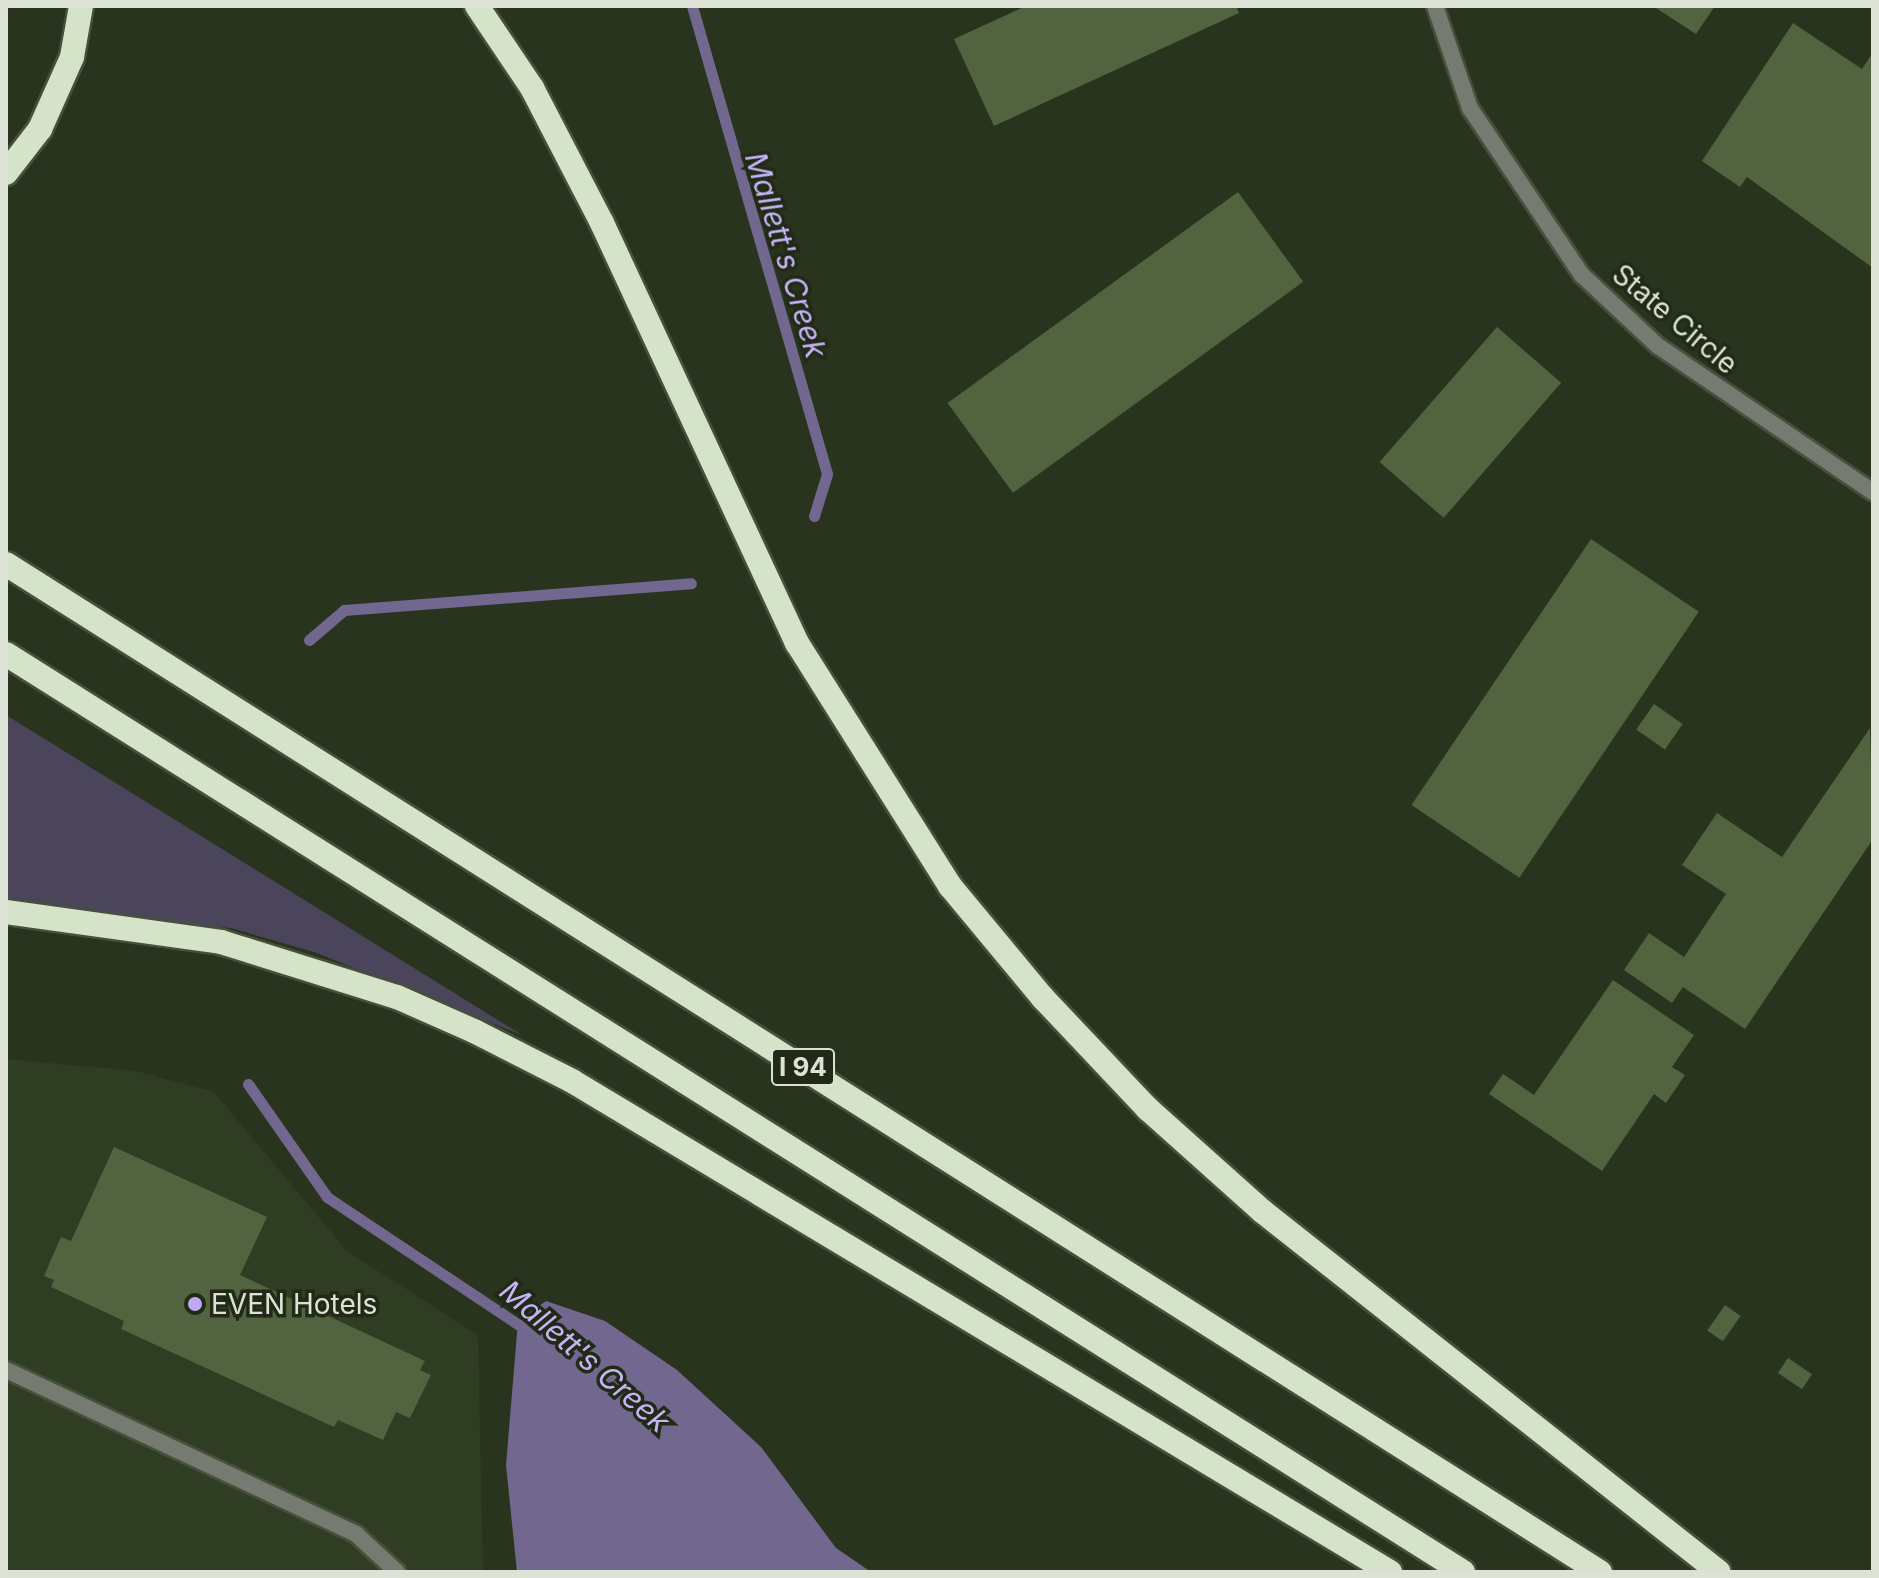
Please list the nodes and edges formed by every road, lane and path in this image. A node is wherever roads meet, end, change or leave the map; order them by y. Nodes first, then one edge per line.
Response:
1 (81, 6) edge
2 (477, 6) edge
3 (1435, 6) edge
4 (6, 173) edge
5 (1873, 492) edge
6 (6, 564) edge
7 (6, 654) edge
8 (6, 912) edge
9 (6, 1370) edge
10 (397, 1572) edge
11 (1390, 1572) edge
12 (1463, 1572) edge
13 (1600, 1572) edge
14 (1719, 1572) edge

1 - 4 highway
2 - 14 highway
3 - 5 street, State Circle
6 - 13 highway, I 94
7 - 12 highway, I 94
8 - 11 highway
9 - 10 street

